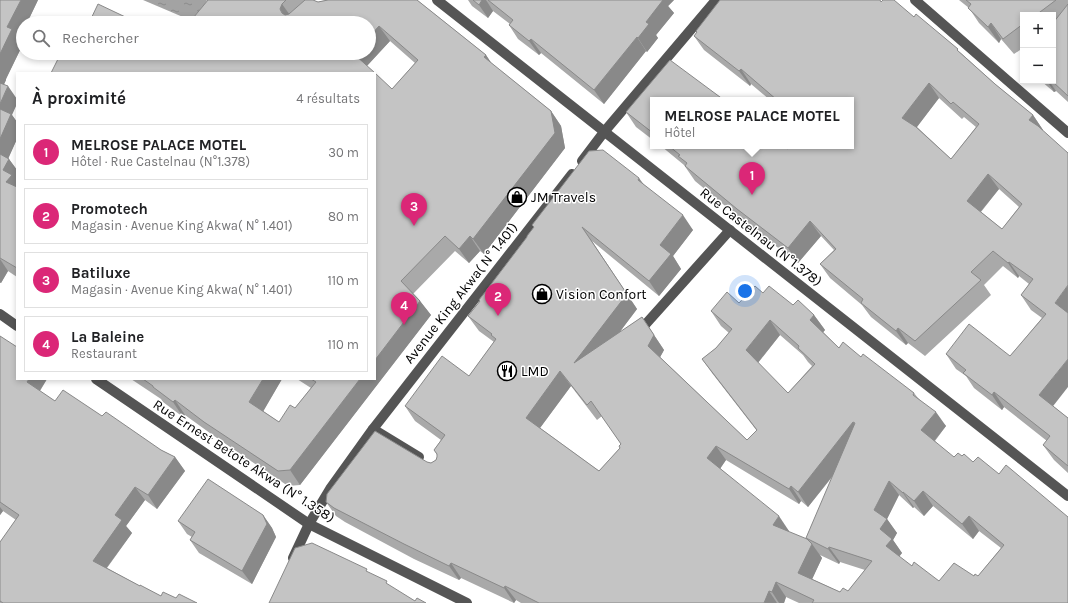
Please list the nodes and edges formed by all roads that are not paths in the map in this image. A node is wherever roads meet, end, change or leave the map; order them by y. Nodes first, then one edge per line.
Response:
1 (437, 0) edge
2 (716, 0) edge
3 (915, 0) edge
4 (604, 132) junction
5 (1068, 133) edge
6 (730, 230) junction
7 (0, 314) edge
8 (16, 325) edge
9 (644, 326) edge
10 (97, 380) edge
11 (373, 429) junction
12 (429, 464) edge
13 (1068, 496) edge
14 (309, 524) junction
15 (288, 567) edge
16 (467, 603) edge

1 - 4 street, Rue Castelnau (N°1.378)
2 - 4 street, Avenue King Akwa( N° 1.401)
3 - 5 street
4 - 6 street, Rue Castelnau (N°1.378)
4 - 11 street, Avenue King Akwa( N° 1.401)
6 - 9 street
6 - 13 street, Rue Castelnau (N°1.378)
7 - 8 street
10 - 14 street, Rue Ernest Betote Akwa (N° 1.358)
11 - 12 street
11 - 14 street, Avenue King Akwa( N° 1.401)
14 - 15 street, Avenue King Akwa( N° 1.401)
14 - 16 street, Rue Ernest Betote Akwa (N° 1.358)

